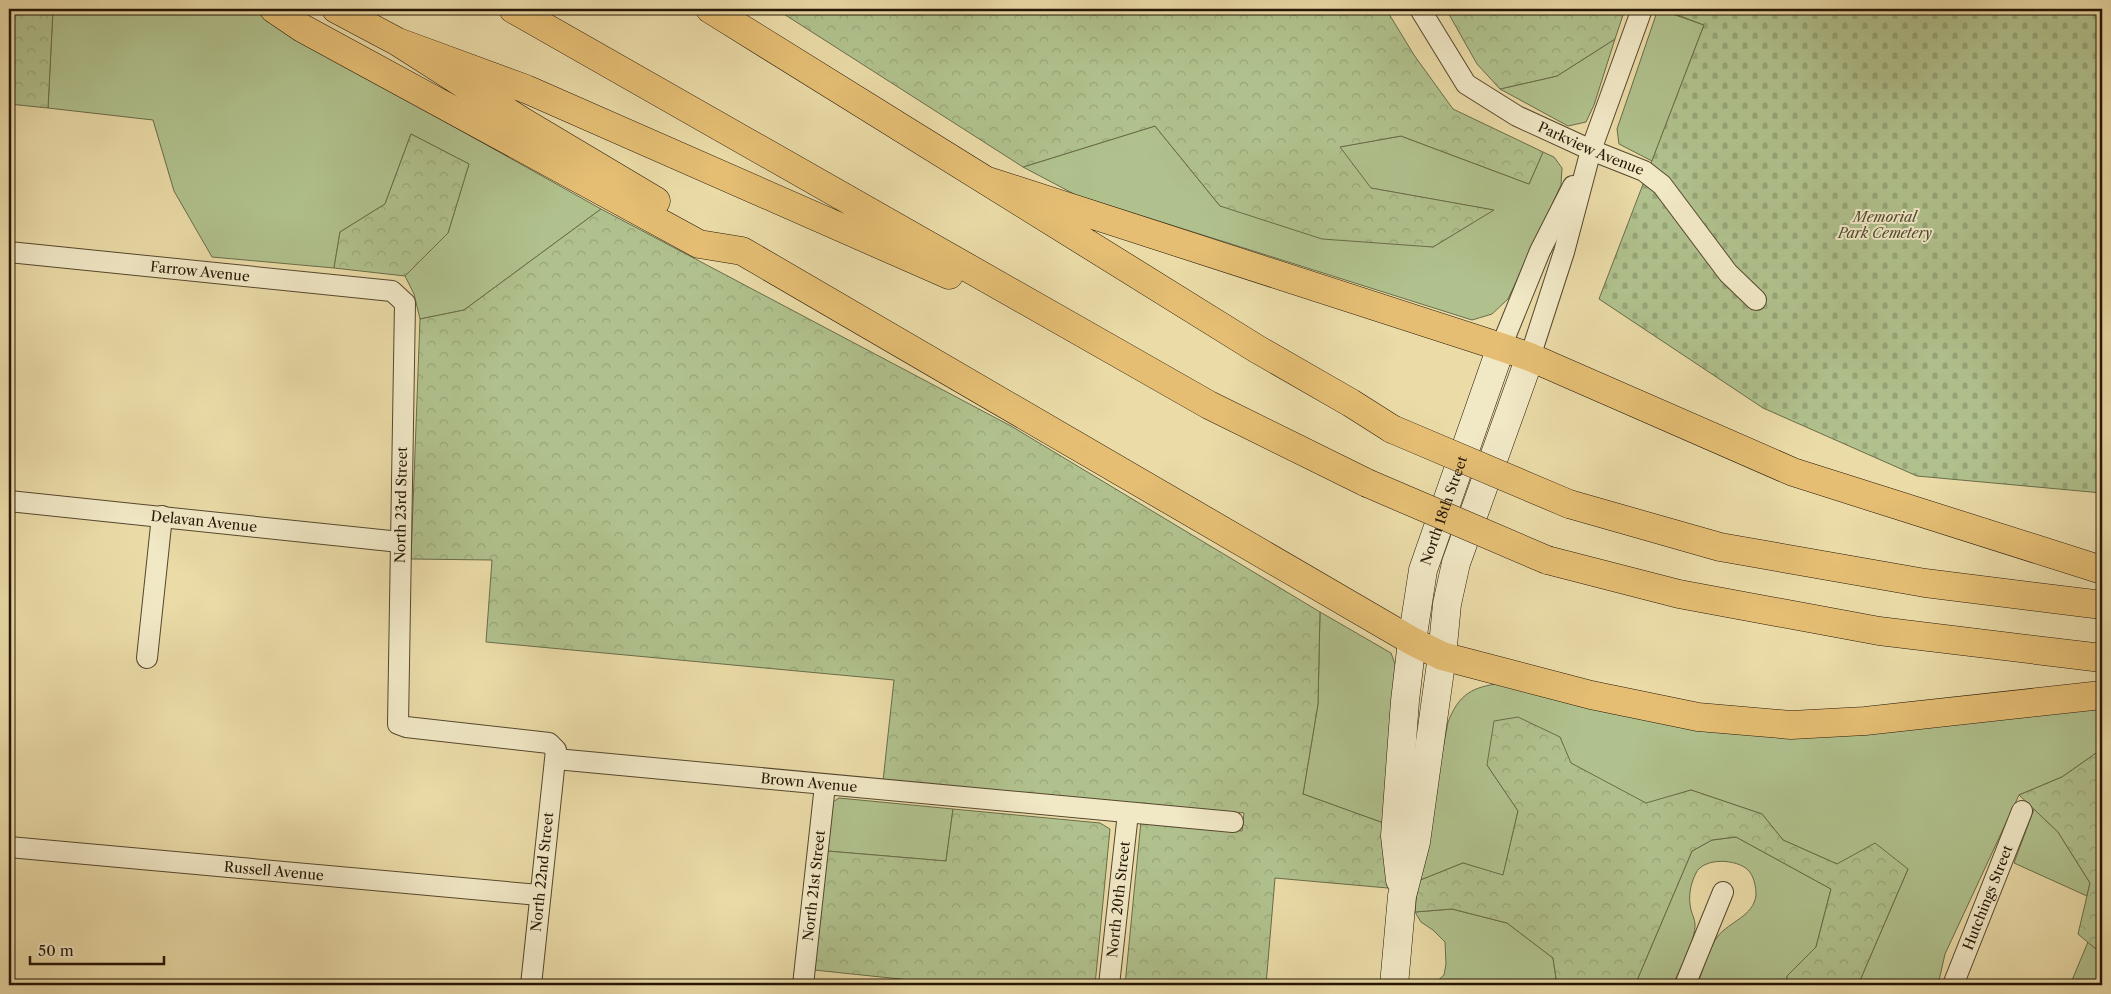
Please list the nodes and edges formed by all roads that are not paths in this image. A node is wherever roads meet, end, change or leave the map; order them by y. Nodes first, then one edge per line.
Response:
1 (274, 9) edge
2 (336, 9) edge
3 (513, 9) edge
4 (710, 9) edge
5 (1420, 9) edge
6 (1642, 9) edge
7 (398, 42) junction
8 (1591, 150) junction
9 (986, 180) junction
10 (742, 251) junction
11 (9, 252) edge
12 (392, 291) joint
13 (1756, 300) dead end
14 (1085, 335) junction
15 (1501, 347) junction
16 (1530, 357) junction
17 (9, 501) edge
18 (162, 516) junction
19 (400, 542) junction
20 (2102, 570) edge
21 (2102, 605) edge
22 (1412, 641) junction
23 (1442, 656) junction
24 (147, 658) dead end
25 (2102, 658) edge
26 (2102, 695) edge
27 (556, 760) junction
28 (824, 785) junction
29 (2022, 811) dead end
30 (1128, 813) junction
31 (1233, 822) dead end
32 (9, 847) edge
33 (1723, 892) dead end
34 (539, 895) junction
35 (1402, 896) junction
36 (1958, 984) edge
37 (531, 985) edge
38 (803, 985) edge
39 (1109, 985) edge
40 (1394, 985) edge
41 (1685, 985) edge

1 - 10 highway
2 - 7 highway
3 - 14 highway
4 - 9 highway
5 - 8 street, Parkview Avenue
6 - 8 street, North 18th Street
7 - 10 highway
7 - 14 highway
8 - 13 street, Parkview Avenue
8 - 15 street, North 18th Street
8 - 16 street, North 18th Street
9 - 15 highway
9 - 21 highway, bridge
10 - 22 highway
11 - 12 street, Farrow Avenue
12 - 19 street, North 23rd Street
14 - 25 highway, bridge
15 - 16 highway
15 - 22 main road, North 18th Street
16 - 20 highway
16 - 23 main road, North 18th Street
17 - 18 street, Delavan Avenue
18 - 19 street, Delavan Avenue
18 - 24 street
19 - 27 street, North 23rd Street
22 - 23 highway
22 - 35 main road, North 18th Street
23 - 26 highway
23 - 35 main road, North 18th Street
27 - 28 street, Brown Avenue
27 - 34 street, North 22nd Street
28 - 30 street, Brown Avenue
28 - 38 street, North 21st Street
29 - 36 street, Hutchings Street
30 - 31 street, Brown Avenue
30 - 39 street, North 20th Street
32 - 34 street, Russell Avenue
33 - 41 street
34 - 37 street, North 22nd Street
35 - 40 main road, North 18th Street

